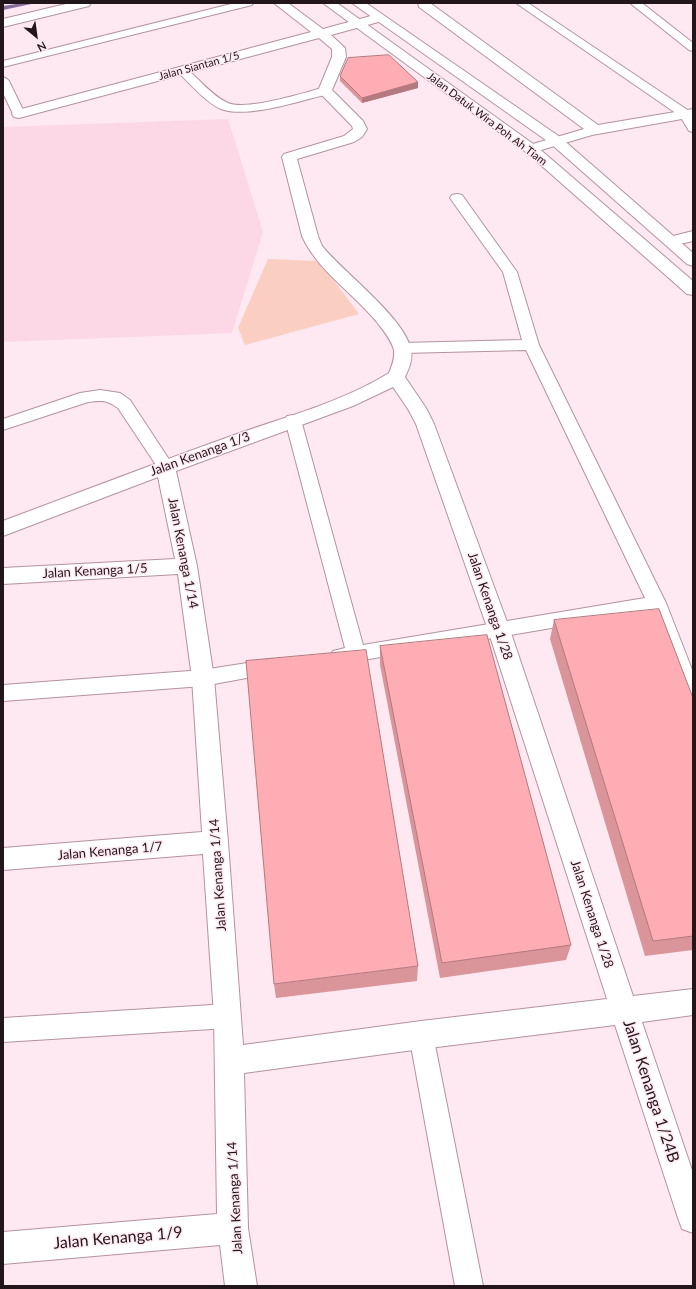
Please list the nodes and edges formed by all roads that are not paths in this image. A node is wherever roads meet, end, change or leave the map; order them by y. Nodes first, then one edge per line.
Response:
1 (85, 3) edge
2 (248, 3) edge
3 (280, 3) edge
4 (329, 3) edge
5 (358, 3) edge
6 (521, 3) edge
7 (635, 3) edge
8 (428, 4) edge
9 (378, 18) junction
10 (3, 22) edge
11 (357, 24) junction
12 (321, 34) junction
13 (693, 48) edge
14 (3, 64) edge
15 (183, 71) junction
16 (3, 81) edge
17 (325, 91) junction
18 (19, 114) joint
19 (689, 114) edge
20 (693, 128) edge
21 (594, 129) junction
22 (555, 140) junction
23 (531, 149) junction
24 (457, 198) dead end
25 (693, 236) edge
26 (671, 241) junction
27 (693, 261) edge
28 (693, 290) edge
29 (531, 345) junction
30 (402, 348) junction
31 (396, 377) junction
32 (293, 420) junction
33 (3, 426) edge
34 (166, 466) junction
35 (3, 529) edge
36 (187, 566) junction
37 (3, 576) edge
38 (657, 603) junction
39 (499, 630) junction
40 (356, 653) junction
41 (325, 658) edge
42 (287, 665) edge
43 (203, 678) junction
44 (3, 693) edge
45 (693, 697) edge
46 (216, 842) junction
47 (3, 859) edge
48 (693, 1002) edge
49 (624, 1010) junction
50 (228, 1016) junction
51 (3, 1030) edge
52 (421, 1035) junction
53 (230, 1061) junction
54 (693, 1218) edge
55 (234, 1228) junction
56 (3, 1248) edge
57 (241, 1286) edge
58 (469, 1286) edge

1 - 10 street
2 - 14 lane
3 - 12 street
4 - 11 street, Jalan Datuk Wira Poh Ah Tiam
5 - 9 street, Jalan Datuk Wira Poh Ah Tiam
6 - 19 lane
7 - 13 lane
8 - 21 street
9 - 11 street, Jalan Siantan 1/5
9 - 22 street, Jalan Datuk Wira Poh Ah Tiam
11 - 12 street, Jalan Siantan 1/5
11 - 23 street, Jalan Datuk Wira Poh Ah Tiam
12 - 15 street, Jalan Siantan 1/5
12 - 17 street
15 - 17 lane
15 - 18 street, Jalan Siantan 1/5
16 - 18 lane
17 - 30 street
19 - 20 lane
19 - 21 street
21 - 22 street
22 - 23 street
22 - 26 street, Jalan Datuk Wira Poh Ah Tiam
23 - 28 street, Jalan Datuk Wira Poh Ah Tiam
24 - 29 lane
25 - 26 street
26 - 27 street, Jalan Datuk Wira Poh Ah Tiam
29 - 30 lane
29 - 38 lane
30 - 31 street
31 - 32 street, Jalan Kenanga 1/3
31 - 39 street, Jalan Kenanga 1/28
32 - 34 street, Jalan Kenanga 1/3
32 - 40 lane
33 - 34 lane
34 - 35 street, Jalan Kenanga 1/3
34 - 36 street, Jalan Kenanga 1/14
36 - 37 street, Jalan Kenanga 1/5
36 - 43 street, Jalan Kenanga 1/14
38 - 39 lane
38 - 45 lane
39 - 40 lane
39 - 49 street, Jalan Kenanga 1/28
40 - 41 lane
42 - 43 lane
43 - 44 lane
43 - 46 street, Jalan Kenanga 1/14
46 - 47 street, Jalan Kenanga 1/7
46 - 50 street, Jalan Kenanga 1/14
48 - 49 street
49 - 52 street
49 - 54 street, Jalan Kenanga 1/24B
50 - 51 lane
50 - 53 street, Jalan Kenanga 1/14
52 - 53 street
52 - 58 lane
53 - 55 street, Jalan Kenanga 1/14
55 - 56 street, Jalan Kenanga 1/9
55 - 57 street, Jalan Kenanga 1/14

